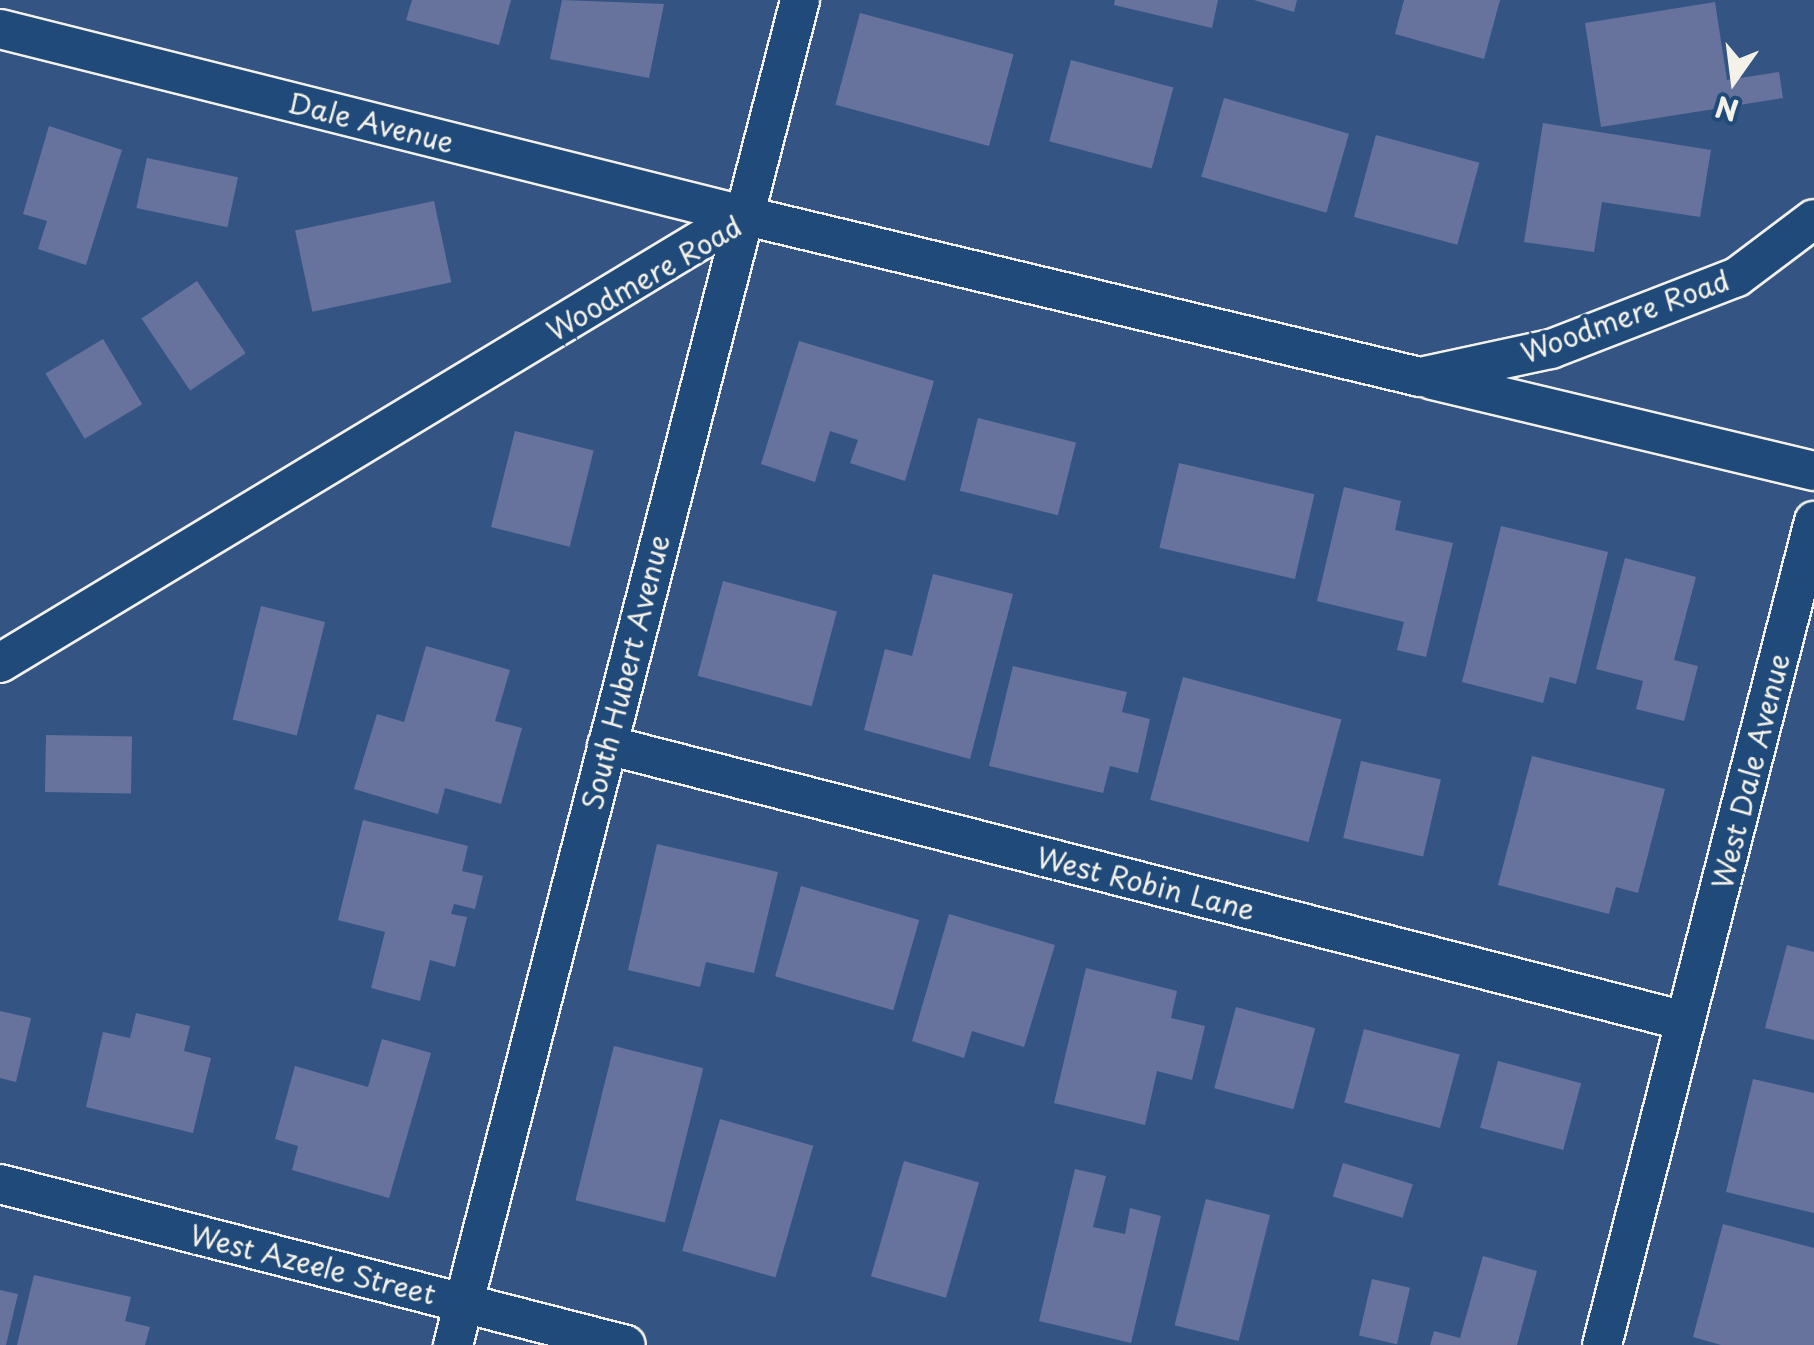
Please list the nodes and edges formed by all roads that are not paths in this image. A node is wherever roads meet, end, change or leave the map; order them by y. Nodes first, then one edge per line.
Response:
1 (800, 0) edge
2 (0, 29) edge
3 (742, 215) junction
4 (1814, 219) edge
5 (1420, 377) junction
6 (1814, 471) edge
7 (1814, 521) edge
8 (0, 663) edge
9 (607, 745) junction
10 (1685, 1021) junction
11 (0, 1184) edge
12 (465, 1304) junction
13 (454, 1345) edge
14 (626, 1345) edge
15 (1602, 1345) edge

1 - 3 street, South Hubert Avenue
2 - 3 street, Dale Avenue
3 - 5 street, Woodmere Road
3 - 8 street, Woodmere Road
3 - 9 street, South Hubert Avenue
4 - 5 street, Woodmere Road
5 - 6 street, Woodmere Road
7 - 10 street, West Dale Avenue
9 - 10 street, West Robin Lane
9 - 12 street, South Hubert Avenue
10 - 15 street, West Dale Avenue
11 - 12 street, West Azeele Street
12 - 13 street, South Hubert Avenue
12 - 14 street, West Azeele Street

